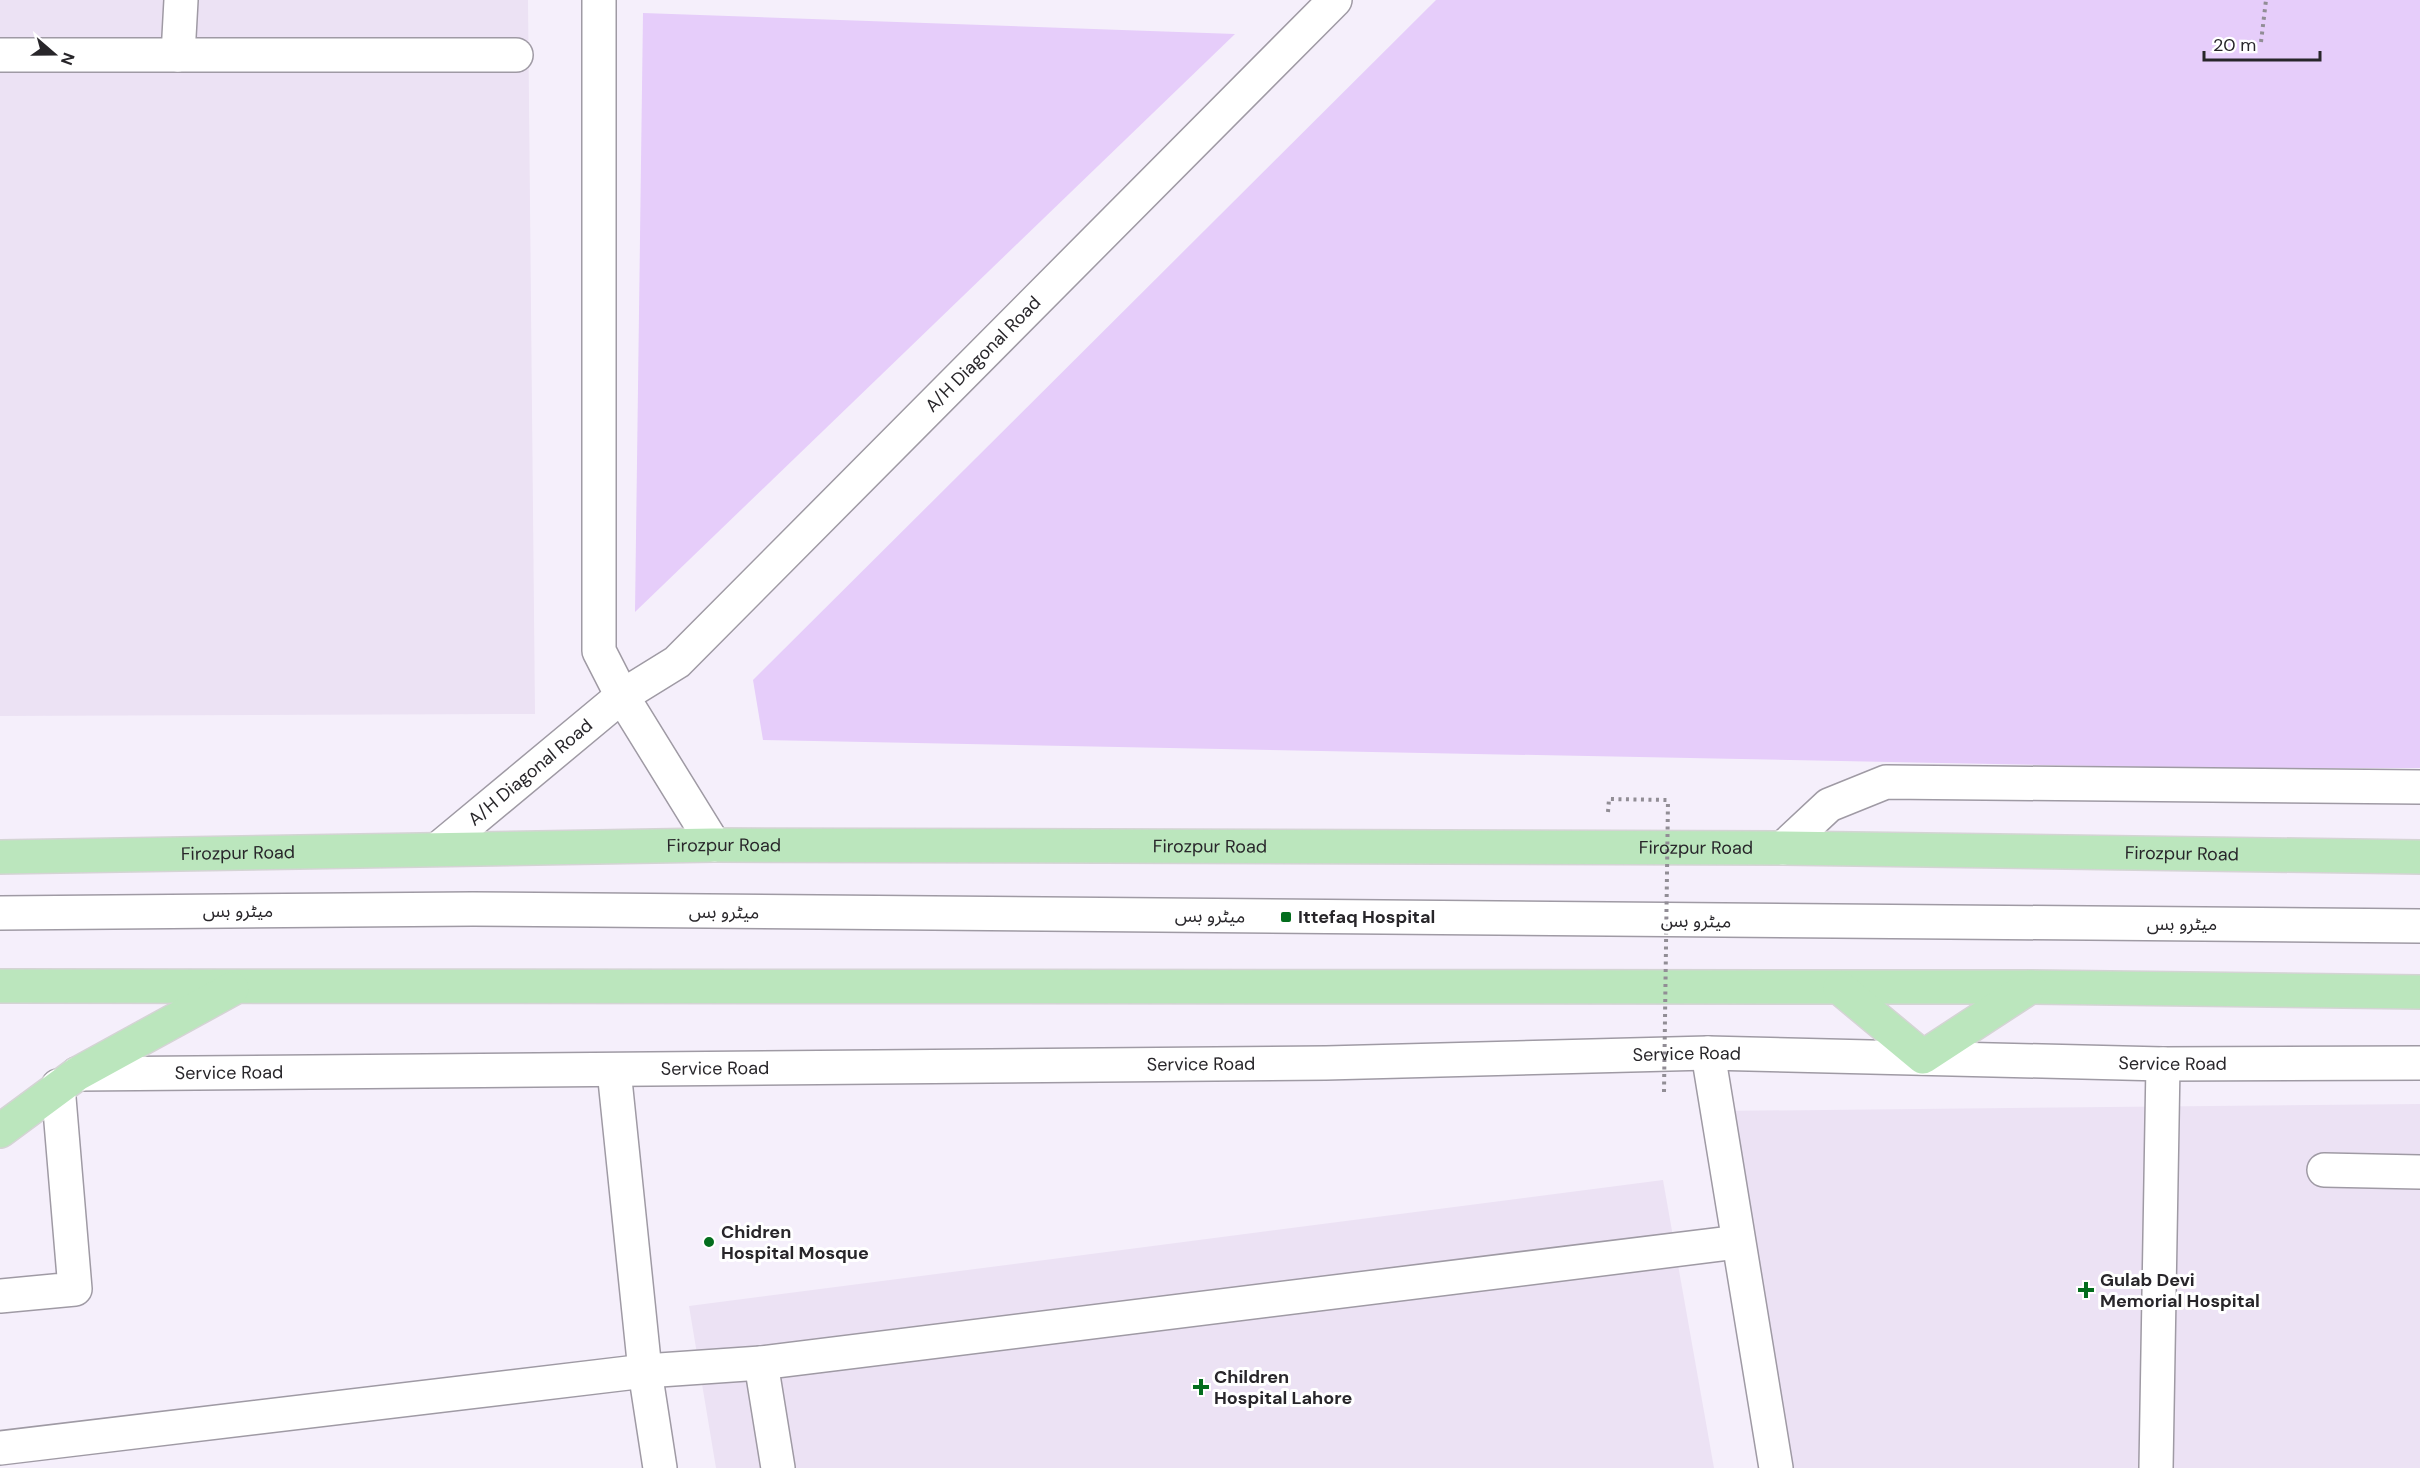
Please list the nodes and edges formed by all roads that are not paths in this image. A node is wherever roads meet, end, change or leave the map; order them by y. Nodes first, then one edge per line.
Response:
1 (181, 0) edge
2 (599, 0) edge
3 (1335, 0) edge
4 (178, 55) junction
5 (516, 55) dead end
6 (0, 56) edge
7 (622, 696) junction
8 (2420, 787) edge
9 (714, 845) junction
10 (1783, 848) junction
11 (438, 849) junction
12 (0, 857) edge
13 (2420, 857) edge
14 (0, 913) edge
15 (2420, 926) edge
16 (0, 986) edge
17 (236, 987) junction
18 (2030, 987) junction
19 (1840, 988) junction
20 (2420, 992) edge
21 (1708, 1053) junction
22 (1923, 1057) junction
23 (2420, 1063) edge
24 (2163, 1064) junction
25 (614, 1070) junction
26 (67, 1080) junction
27 (0, 1131) edge
28 (2324, 1170) dead end
29 (2420, 1172) edge
30 (1738, 1242) junction
31 (0, 1296) edge
32 (761, 1363) junction
33 (645, 1371) junction
34 (0, 1448) edge
35 (660, 1468) edge
36 (778, 1468) edge
37 (1776, 1468) edge
38 (2156, 1468) edge

1 - 4 street
2 - 7 street
3 - 7 street, A/H Diagonal Road
4 - 5 street
4 - 6 street
7 - 9 street
7 - 11 street, A/H Diagonal Road
8 - 10 street
9 - 10 main road, Firozpur Road
9 - 11 main road, Firozpur Road
10 - 13 main road, Firozpur Road
11 - 12 main road, Firozpur Road
14 - 15 street, میٹرو بس
16 - 17 main road
17 - 19 main road
17 - 26 main road
18 - 19 main road
18 - 20 main road
18 - 22 main road
19 - 22 main road
21 - 22 street, Service Road
21 - 25 street, Service Road
21 - 30 street
22 - 24 street, Service Road
23 - 24 street, Service Road
24 - 38 street
25 - 26 street, Service Road
25 - 33 street
26 - 27 main road
26 - 31 street
28 - 29 street
30 - 32 street
30 - 37 street
32 - 33 street
32 - 36 street
33 - 34 street
33 - 35 street

